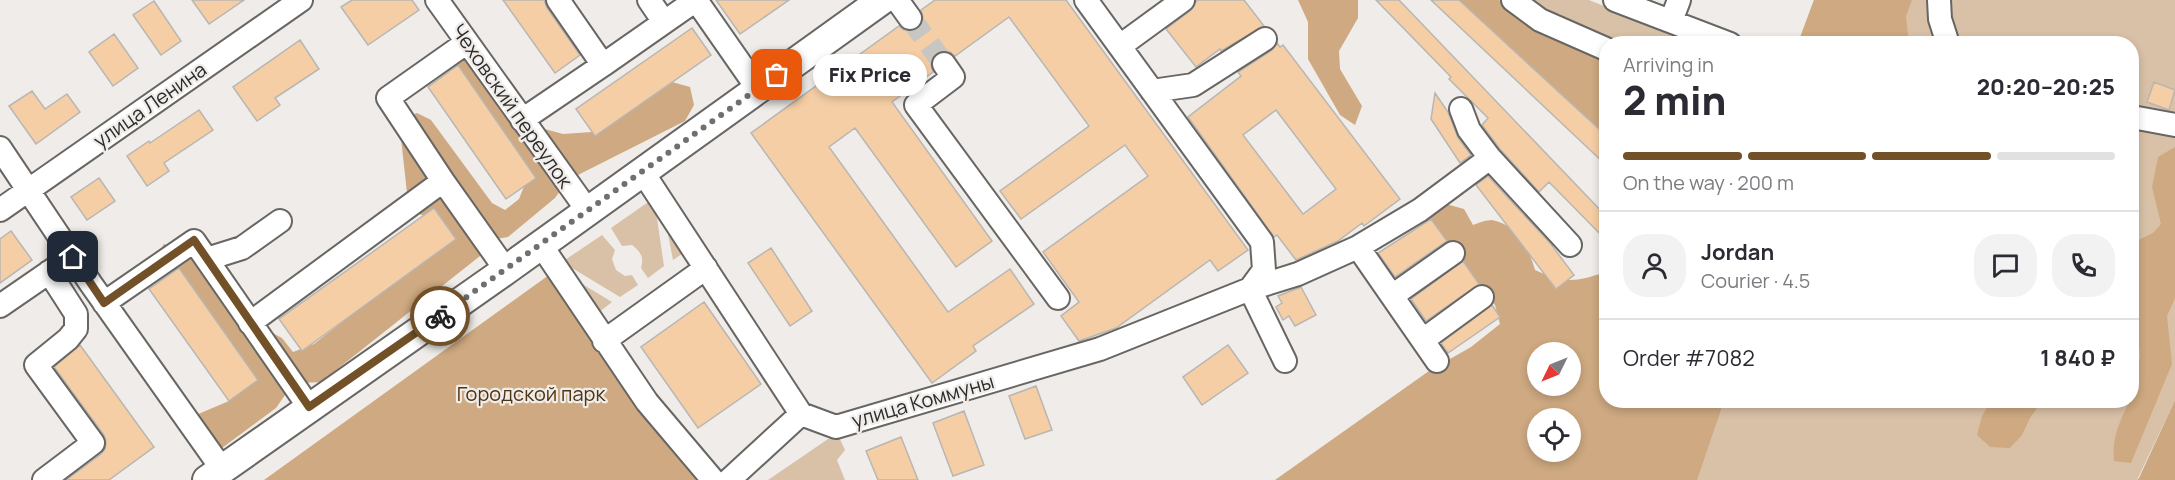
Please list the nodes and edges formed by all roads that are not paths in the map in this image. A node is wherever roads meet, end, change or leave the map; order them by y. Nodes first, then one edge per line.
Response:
1 (300, 0) edge
2 (437, 0) edge
3 (558, 0) edge
4 (649, 0) edge
5 (696, 0) edge
6 (1086, 0) edge
7 (1183, 0) edge
8 (1513, 0) edge
9 (1616, 0) edge
10 (1679, 0) edge
11 (1939, 0) edge
12 (886, 5) edge
13 (1671, 21) junction
14 (664, 22) junction
15 (1709, 36) edge
16 (1945, 36) edge
17 (1265, 39) dead end
18 (466, 43) junction
19 (1120, 46) junction
20 (1599, 46) edge
21 (944, 64) tunnel mouth
22 (603, 65) junction
23 (758, 89) junction
24 (1152, 90) junction
25 (1461, 109) dead end
26 (2139, 118) edge
27 (522, 120) junction
28 (2175, 125) edge
29 (0, 147) edge
30 (1490, 158) junction
31 (642, 171) junction
32 (443, 181) junction
33 (30, 190) junction
34 (0, 210) edge
35 (588, 210) junction
36 (280, 221) dead end
37 (1570, 245) dead end
38 (541, 246) junction
39 (1351, 250) junction
40 (1453, 253) dead end
41 (73, 257) junction
42 (207, 259) junction
43 (706, 268) junction
44 (506, 270) junction
45 (49, 272) junction
46 (1250, 289) junction
47 (1392, 296) junction
48 (1482, 297) dead end
49 (1059, 298) dead end
50 (104, 303) junction
51 (0, 306) edge
52 (250, 323) junction
53 (1423, 340) junction
54 (604, 341) junction
55 (1285, 361) dead end
56 (1437, 361) dead end
57 (309, 407) junction
58 (801, 414) junction
59 (215, 474) edge
60 (44, 480) edge
61 (713, 480) edge
62 (729, 480) edge

1 - 33 street, улица Ленина
2 - 18 street, Чеховский переулок
3 - 22 street
4 - 14 street
5 - 14 street
5 - 23 street
6 - 19 street
7 - 19 street
8 - 20 street
9 - 13 street
10 - 13 street
11 - 16 street
12 - 23 main road
13 - 15 street
14 - 22 street
17 - 24 street
18 - 27 street, Чеховский переулок
18 - 32 street
19 - 24 street
21 - 49 street
22 - 27 street
23 - 31 main road
24 - 46 street
25 - 30 street
26 - 28 street
27 - 35 street, Чеховский переулок
29 - 33 street
30 - 37 street
30 - 39 street, улица Коммуны
31 - 35 main road
31 - 43 street
32 - 44 street
32 - 52 street
33 - 34 street, улица Ленина
33 - 41 street
35 - 38 main road
36 - 42 street
38 - 44 main road
38 - 54 street
39 - 46 street, улица Коммуны
39 - 47 street
40 - 47 street
41 - 45 street
41 - 50 street
42 - 50 street
42 - 52 street
43 - 54 street
43 - 58 street
44 - 57 main road
45 - 51 street
45 - 60 street
46 - 55 street
46 - 58 street, улица Коммуны
47 - 53 street
48 - 53 street
50 - 59 street
52 - 57 street
53 - 56 street
54 - 61 street
57 - 59 main road
58 - 62 street

